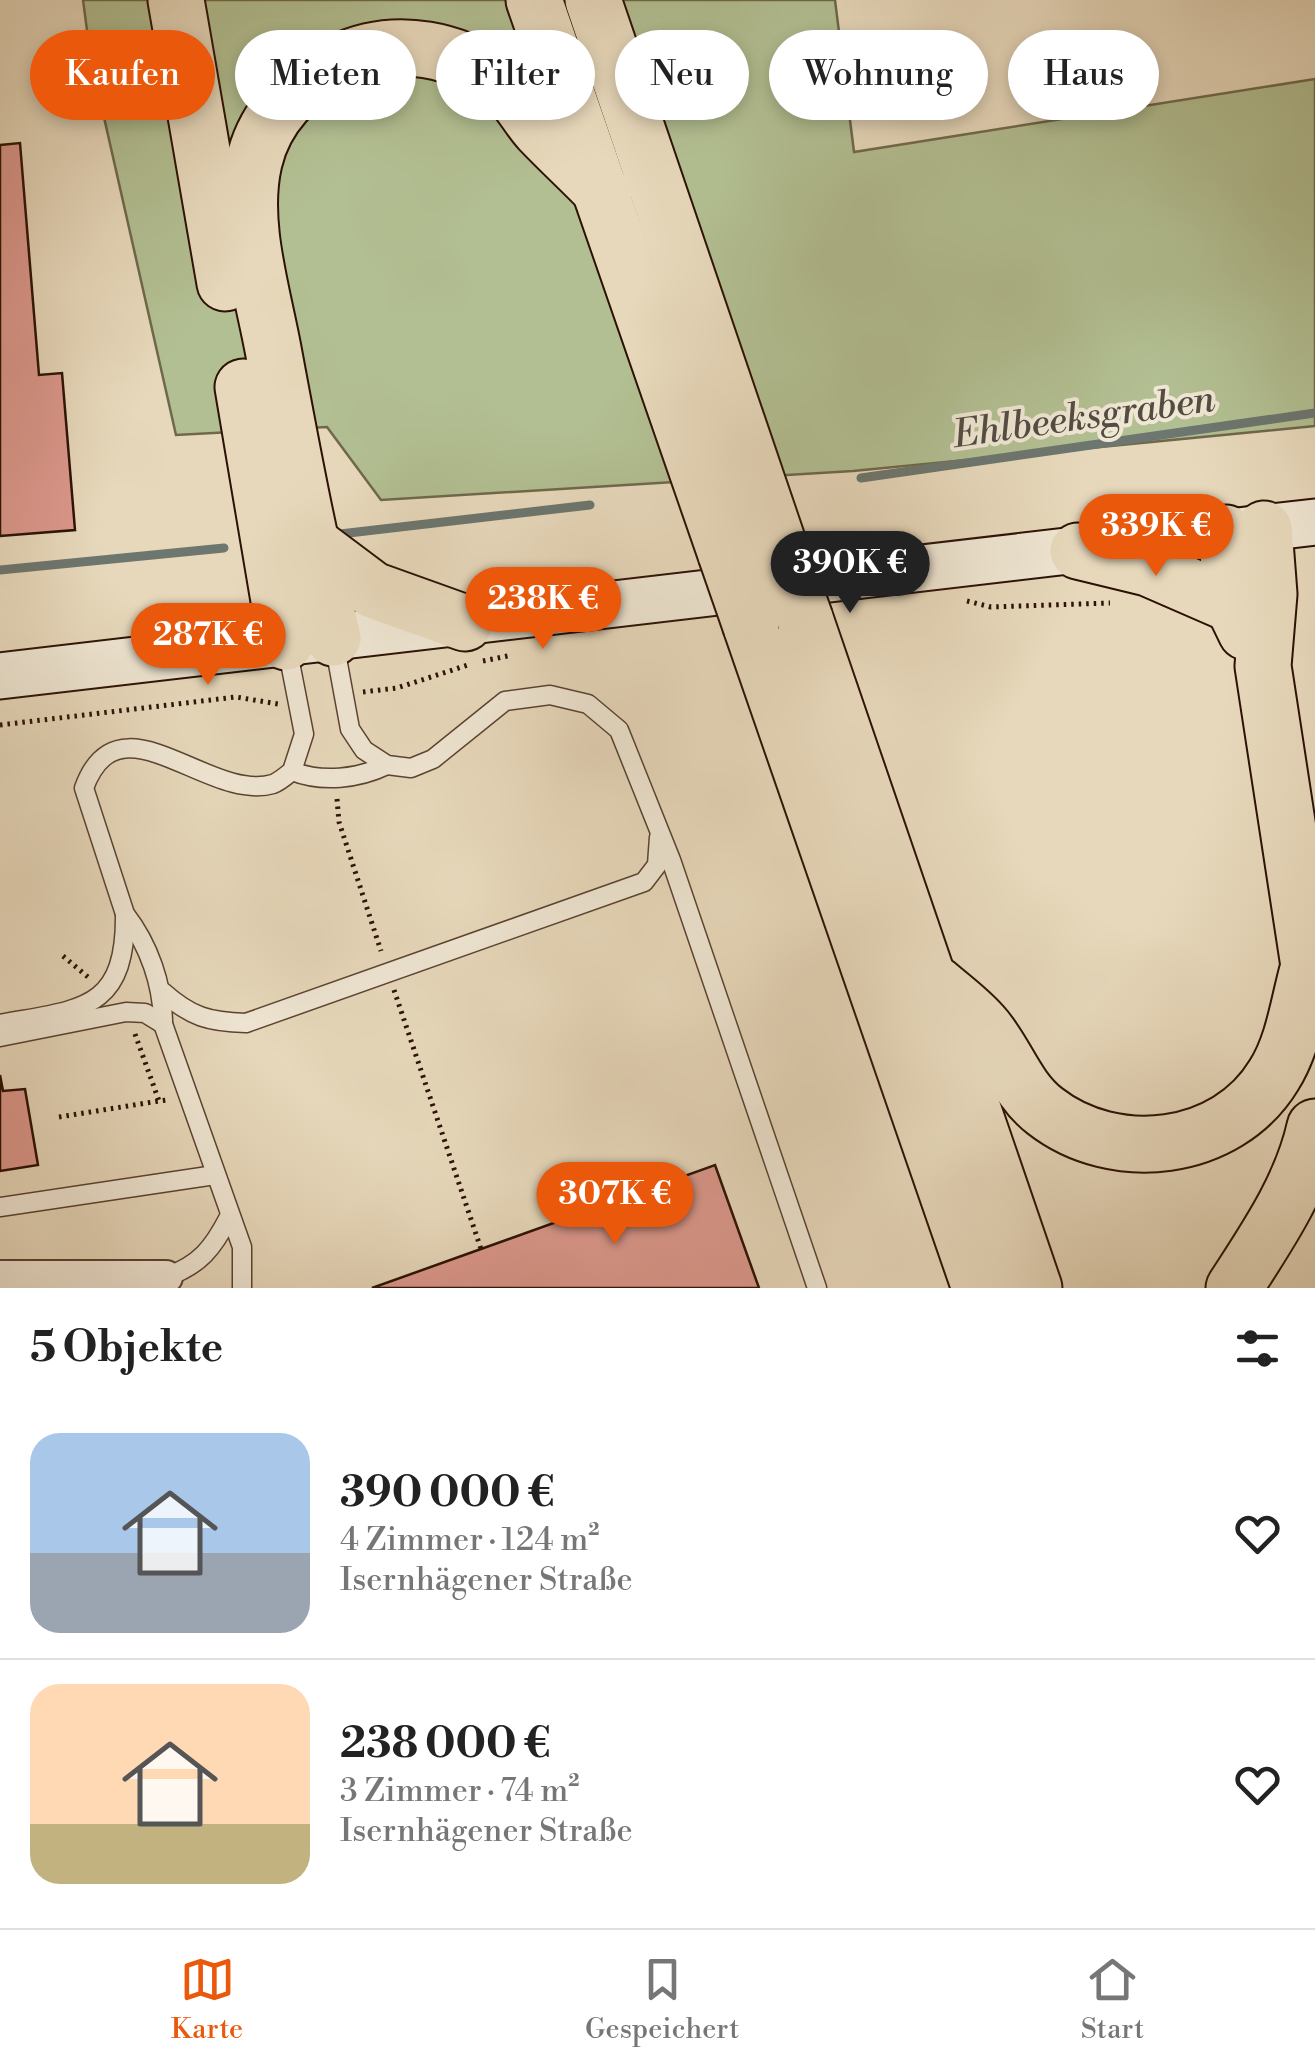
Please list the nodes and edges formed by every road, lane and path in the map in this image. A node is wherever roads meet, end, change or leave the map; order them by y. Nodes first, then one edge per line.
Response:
1 (176, 0) edge
2 (534, 0) edge
3 (594, 0) edge
4 (604, 194) junction
5 (1268, 528) edge
6 (310, 542) junction
7 (1078, 551) junction
8 (1232, 605) junction
9 (465, 623) junction
10 (309, 640) junction
11 (1263, 666) junction
12 (0, 676) edge
13 (387, 765) junction
14 (292, 771) junction
15 (659, 837) junction
16 (125, 914) junction
17 (930, 978) junction
18 (1311, 989) edge
19 (163, 992) junction
20 (0, 1024) edge
21 (164, 1024) junction
22 (0, 1037) edge
23 (160, 1102) dead end
24 (59, 1117) dead end
25 (1315, 1127) edge
26 (215, 1174) junction
27 (0, 1207) edge
28 (229, 1217) junction
29 (177, 1274) joint
30 (0, 1277) edge
31 (242, 1288) edge
32 (818, 1288) edge
33 (980, 1288) edge
34 (1034, 1288) edge
35 (1234, 1288) edge

1 - 10 highway
2 - 4 highway
3 - 17 highway, bridge
4 - 6 highway
4 - 33 highway, bridge
5 - 7 main road
5 - 8 highway
5 - 11 highway
6 - 9 highway
6 - 10 highway
7 - 8 highway
7 - 9 main road
8 - 11 highway
9 - 10 main road
10 - 12 main road
10 - 13 lane
10 - 14 lane
11 - 18 highway
13 - 14 lane
13 - 15 lane
14 - 16 lane
15 - 19 lane
15 - 32 lane
16 - 19 lane
16 - 20 lane
17 - 18 highway
17 - 34 highway
19 - 21 lane
21 - 22 lane
21 - 26 lane
23 - 24 path
25 - 35 highway
26 - 27 lane
26 - 28 lane
28 - 29 lane
28 - 31 lane
29 - 30 street

